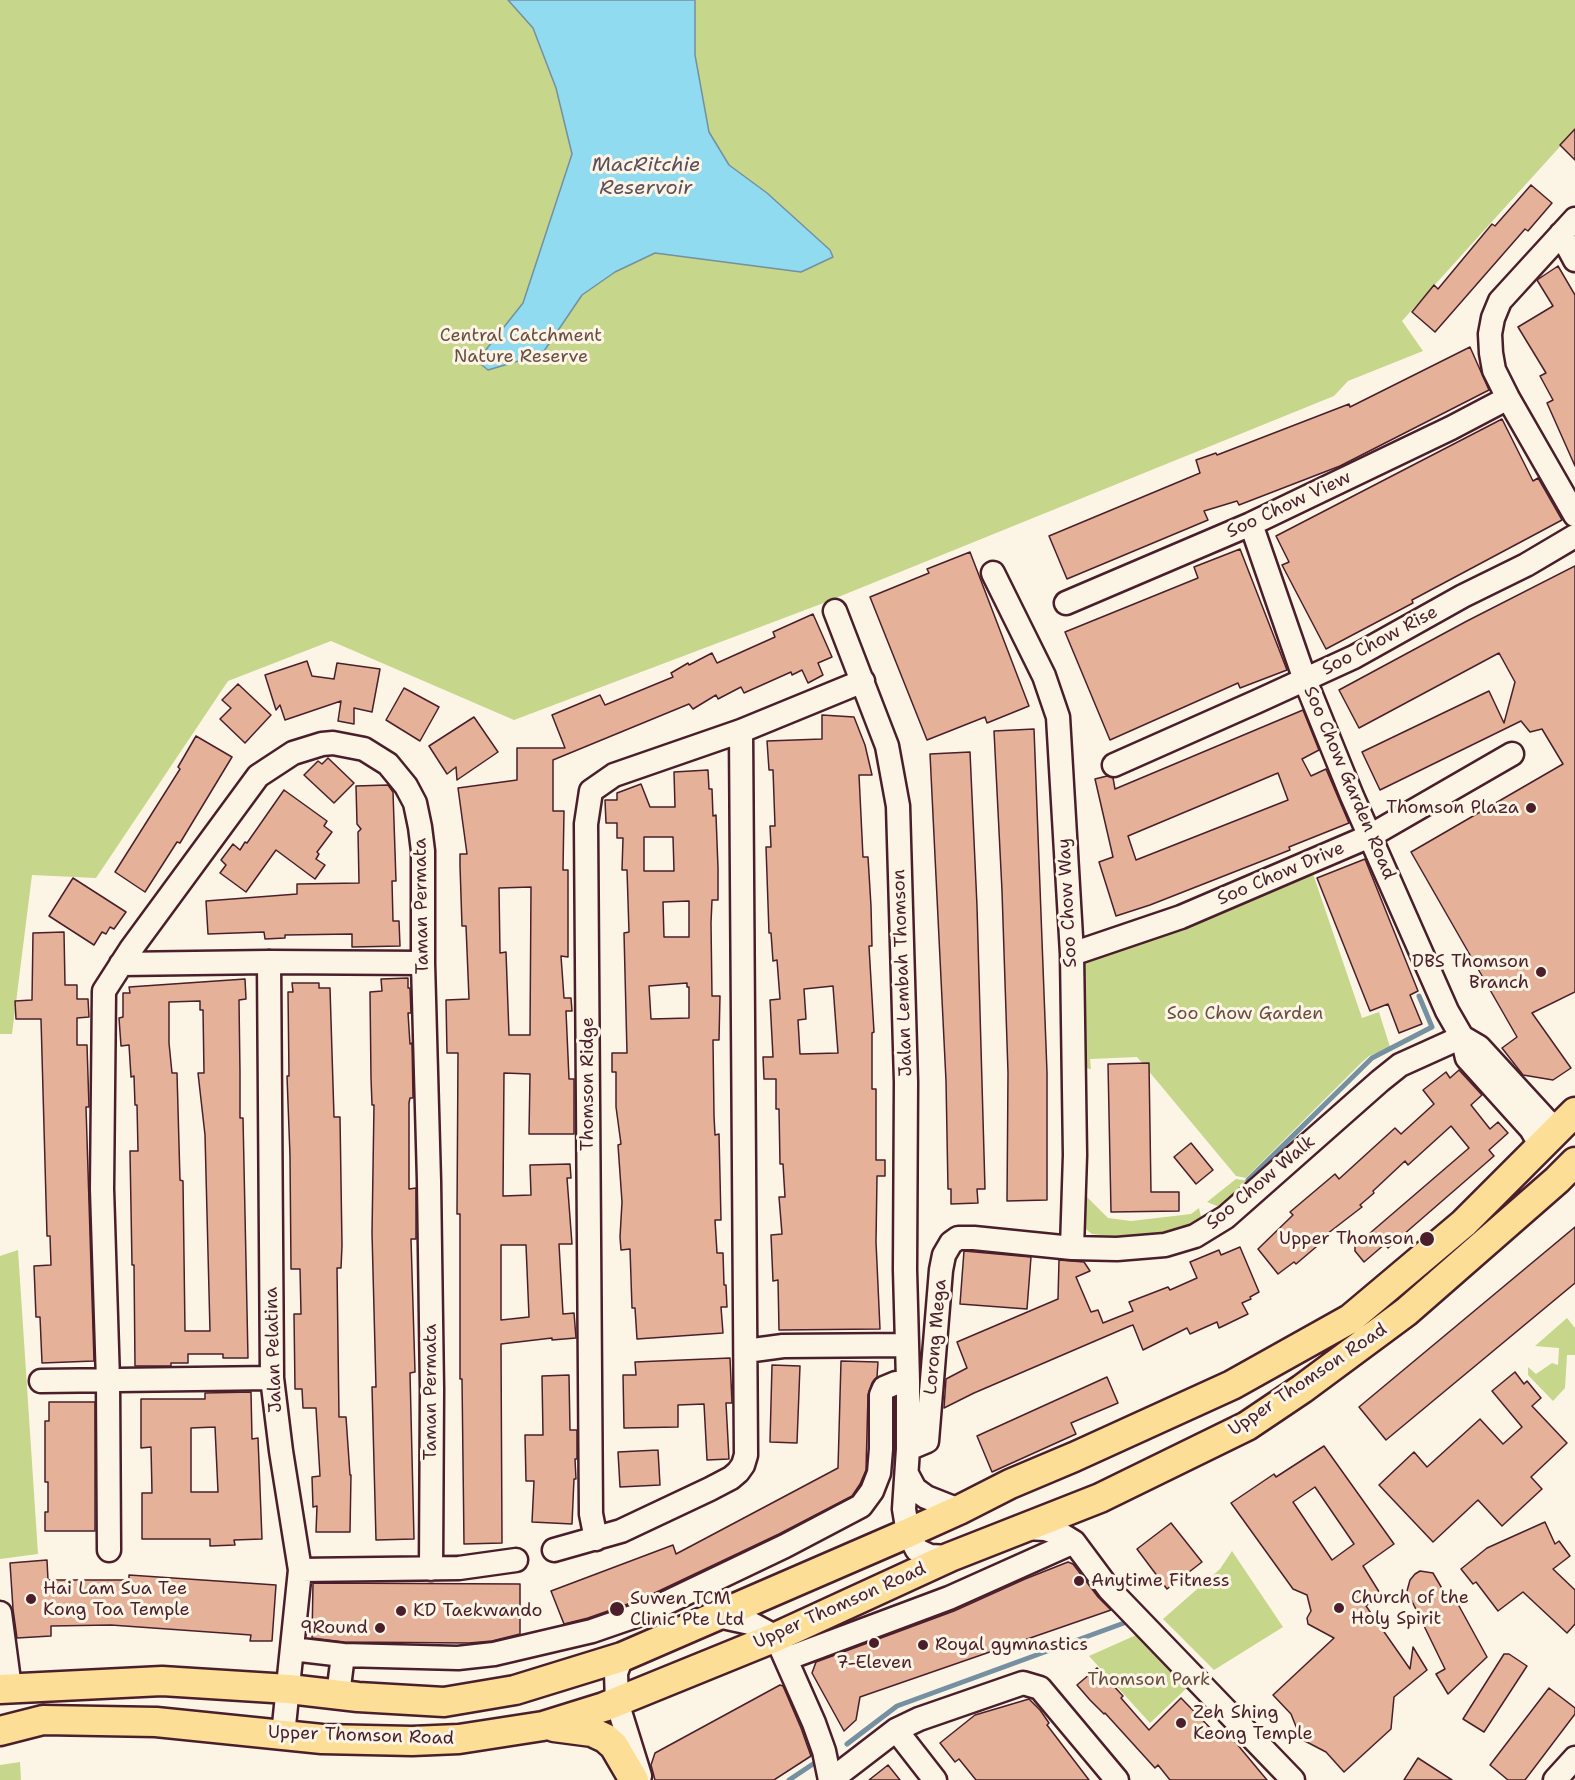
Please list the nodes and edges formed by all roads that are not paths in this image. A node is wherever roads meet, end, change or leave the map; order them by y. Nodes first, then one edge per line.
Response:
1 (1568, 226) edge
2 (1575, 260) edge
3 (1508, 398) junction
4 (1575, 515) edge
5 (1251, 524) junction
6 (1575, 536) edge
7 (993, 573) dead end
8 (1066, 603) dead end
9 (836, 611) dead end
10 (1305, 680) junction
11 (863, 681) junction
12 (741, 731) junction
13 (1512, 754) dead end
14 (1114, 765) dead end
15 (1370, 836) junction
16 (1072, 954) junction
17 (269, 962) junction
18 (423, 963) junction
19 (121, 964) junction
20 (1462, 1036) junction
21 (1558, 1129) edge
22 (1569, 1173) edge
23 (958, 1238) joint
24 (1071, 1248) junction
25 (1434, 1249) junction
26 (1451, 1273) junction
27 (1350, 1319) junction
28 (1364, 1343) junction
29 (908, 1345) junction
30 (746, 1350) junction
31 (272, 1378) junction
32 (41, 1381) dead end
33 (108, 1381) junction
34 (908, 1381) junction
35 (917, 1445) junction
36 (907, 1474) junction
37 (1079, 1507) junction
38 (959, 1510) junction
39 (1025, 1528) junction
40 (908, 1533) junction
41 (596, 1539) junction
42 (1074, 1542) junction
43 (109, 1550) dead end
44 (554, 1550) dead end
45 (950, 1557) junction
46 (516, 1560) dead end
47 (430, 1569) junction
48 (300, 1570) junction
49 (0, 1613) edge
50 (718, 1616) junction
51 (781, 1648) junction
52 (292, 1649) junction
53 (344, 1655) junction
54 (622, 1657) junction
55 (5, 1688) edge
56 (289, 1689) junction
57 (338, 1695) junction
58 (617, 1702) junction
59 (543, 1726) junction
60 (896, 1730) junction
61 (0, 1731) edge
62 (283, 1735) junction
63 (1575, 1758) edge
64 (634, 1780) edge
65 (641, 1780) edge
66 (830, 1780) edge
67 (935, 1780) edge
68 (1117, 1780) edge
69 (1293, 1780) edge
70 (1556, 1780) edge

1 - 2 street
1 - 3 street
3 - 4 street
3 - 5 street, Soo Chow View
5 - 8 street, Soo Chow View
5 - 10 street, Soo Chow Garden Road
6 - 10 street, Soo Chow Rise
7 - 16 street, Soo Chow Way
9 - 11 street, Jalan Lembah Thomson
10 - 14 street, Soo Chow Rise
10 - 15 street, Soo Chow Garden Road
11 - 12 street, Thomson Ridge
11 - 29 street, Jalan Lembah Thomson
12 - 30 street
12 - 41 street, Thomson Ridge
13 - 15 street, Soo Chow Drive
15 - 16 street, Soo Chow Drive
15 - 20 street, Soo Chow Garden Road
16 - 24 street, Soo Chow Way
17 - 18 street
17 - 19 street
17 - 31 street, Jalan Pelatina
18 - 19 street, Taman Permata
18 - 47 street, Taman Permata
19 - 33 street, Taman Permata
20 - 21 street, Soo Chow Garden Road
20 - 24 street, Soo Chow Walk
21 - 25 main road, Upper Thomson Road
22 - 26 main road, Upper Thomson Road
23 - 24 street, Soo Chow Walk
23 - 35 street, Lorong Mega
25 - 26 main road
25 - 27 main road, Upper Thomson Road
26 - 28 main road, Upper Thomson Road
27 - 28 main road
27 - 38 main road, Upper Thomson Road
28 - 37 main road, Upper Thomson Road
29 - 30 street
29 - 34 street
30 - 41 street
31 - 33 street
31 - 48 street, Jalan Pelatina
32 - 33 street
33 - 43 street, Taman Permata
34 - 35 street
34 - 53 street
35 - 36 street
36 - 38 street
36 - 40 street
37 - 39 main road, Upper Thomson Road
37 - 42 street
38 - 40 main road, Upper Thomson Road
39 - 42 street
39 - 45 main road, Upper Thomson Road
40 - 45 street
40 - 50 main road, Upper Thomson Road
41 - 44 street
42 - 51 street
42 - 69 street
45 - 51 main road, Upper Thomson Road
46 - 47 street
47 - 48 street
48 - 52 street, Jalan Pelatina
49 - 55 street, Upper Thomson Road
50 - 51 street
50 - 54 main road, Upper Thomson Road
51 - 58 main road, Upper Thomson Road
51 - 66 street
52 - 53 street
52 - 56 street, Jalan Pelatina
53 - 57 street
54 - 57 main road, Upper Thomson Road
54 - 58 street
55 - 56 main road, Upper Thomson Road
56 - 57 main road, Upper Thomson Road
56 - 62 street, Jalan Pelatina
58 - 59 main road, Upper Thomson Road
58 - 65 street
59 - 62 main road, Upper Thomson Road
59 - 64 main road
60 - 66 street
60 - 67 street
60 - 68 street
61 - 62 main road, Upper Thomson Road
63 - 70 street

